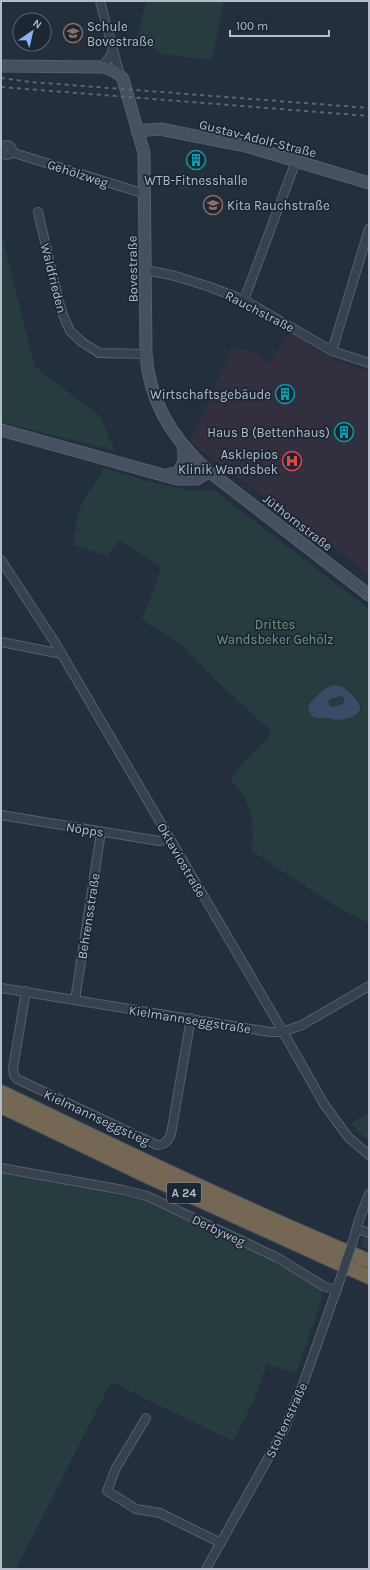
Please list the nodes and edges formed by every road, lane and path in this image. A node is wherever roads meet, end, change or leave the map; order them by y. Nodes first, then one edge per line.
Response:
1 (100, 1) edge
2 (113, 50) junction
3 (1, 66) edge
4 (102, 67) junction
5 (120, 76) junction
6 (138, 131) junction
7 (12, 152) dead end
8 (296, 161) junction
9 (369, 183) edge
10 (145, 194) junction
11 (38, 212) dead end
12 (369, 229) edge
13 (146, 270) junction
14 (244, 300) junction
15 (332, 351) junction
16 (146, 354) junction
17 (369, 363) edge
18 (1, 430) edge
19 (183, 446) junction
20 (210, 472) junction
21 (157, 473) junction
22 (177, 473) junction
23 (1, 560) edge
24 (369, 595) edge
25 (1, 642) edge
26 (62, 654) junction
27 (1, 815) edge
28 (101, 832) junction
29 (170, 839) junction
30 (369, 986) edge
31 (1, 988) edge
32 (26, 991) junction
33 (74, 1000) junction
34 (191, 1018) junction
35 (282, 1032) junction
36 (1, 1092) edge
37 (1, 1106) edge
38 (369, 1155) edge
39 (1, 1168) edge
40 (369, 1194) edge
41 (358, 1229) junction
42 (369, 1233) edge
43 (369, 1261) edge
44 (369, 1277) edge
45 (336, 1290) junction
46 (146, 1418) dead end
47 (221, 1544) junction
48 (206, 1569) edge

1 - 2 street, Bovestraße
2 - 4 street
2 - 5 street, Bovestraße
3 - 4 main road
4 - 5 main road
5 - 6 main road, Bovestraße
6 - 8 main road, Gustav-Adolf-Straße
6 - 10 main road, Bovestraße
7 - 10 street, Gehölzweg
8 - 9 main road, Gustav-Adolf-Straße
8 - 14 street
10 - 13 main road, Bovestraße
11 - 16 street, Waldfrieden
12 - 15 street
13 - 14 street, Rauchstraße
13 - 16 main road, Bovestraße
14 - 15 street, Rauchstraße
15 - 17 street, Rauchstraße
16 - 19 main road, Bovestraße
18 - 21 main road
19 - 20 main road, Bovestraße
19 - 22 main road
20 - 21 main road
20 - 22 main road
20 - 24 main road, Jüthornstraße
21 - 22 main road
23 - 26 street, Oktaviostraße
25 - 26 street
26 - 29 street, Oktaviostraße
27 - 28 street, Nöpps
28 - 29 street, Nöpps
28 - 33 street, Behrensstraße
29 - 35 street, Oktaviostraße
30 - 35 street, Kielmannseggstraße
31 - 32 street, Kielmannseggstraße
32 - 33 street, Kielmannseggstraße
32 - 34 street, Kielmannseggstieg
33 - 34 street, Kielmannseggstraße
34 - 35 street, Kielmannseggstraße
35 - 38 street, Oktaviostraße
36 - 43 highway, A 24
37 - 44 highway, A 24
39 - 45 street, Derbyweg
40 - 41 street, Stoltenstraße
41 - 42 street
41 - 45 street, Stoltenstraße, bridge
45 - 47 street, Stoltenstraße
46 - 47 street
47 - 48 street, Stoltenstraße

